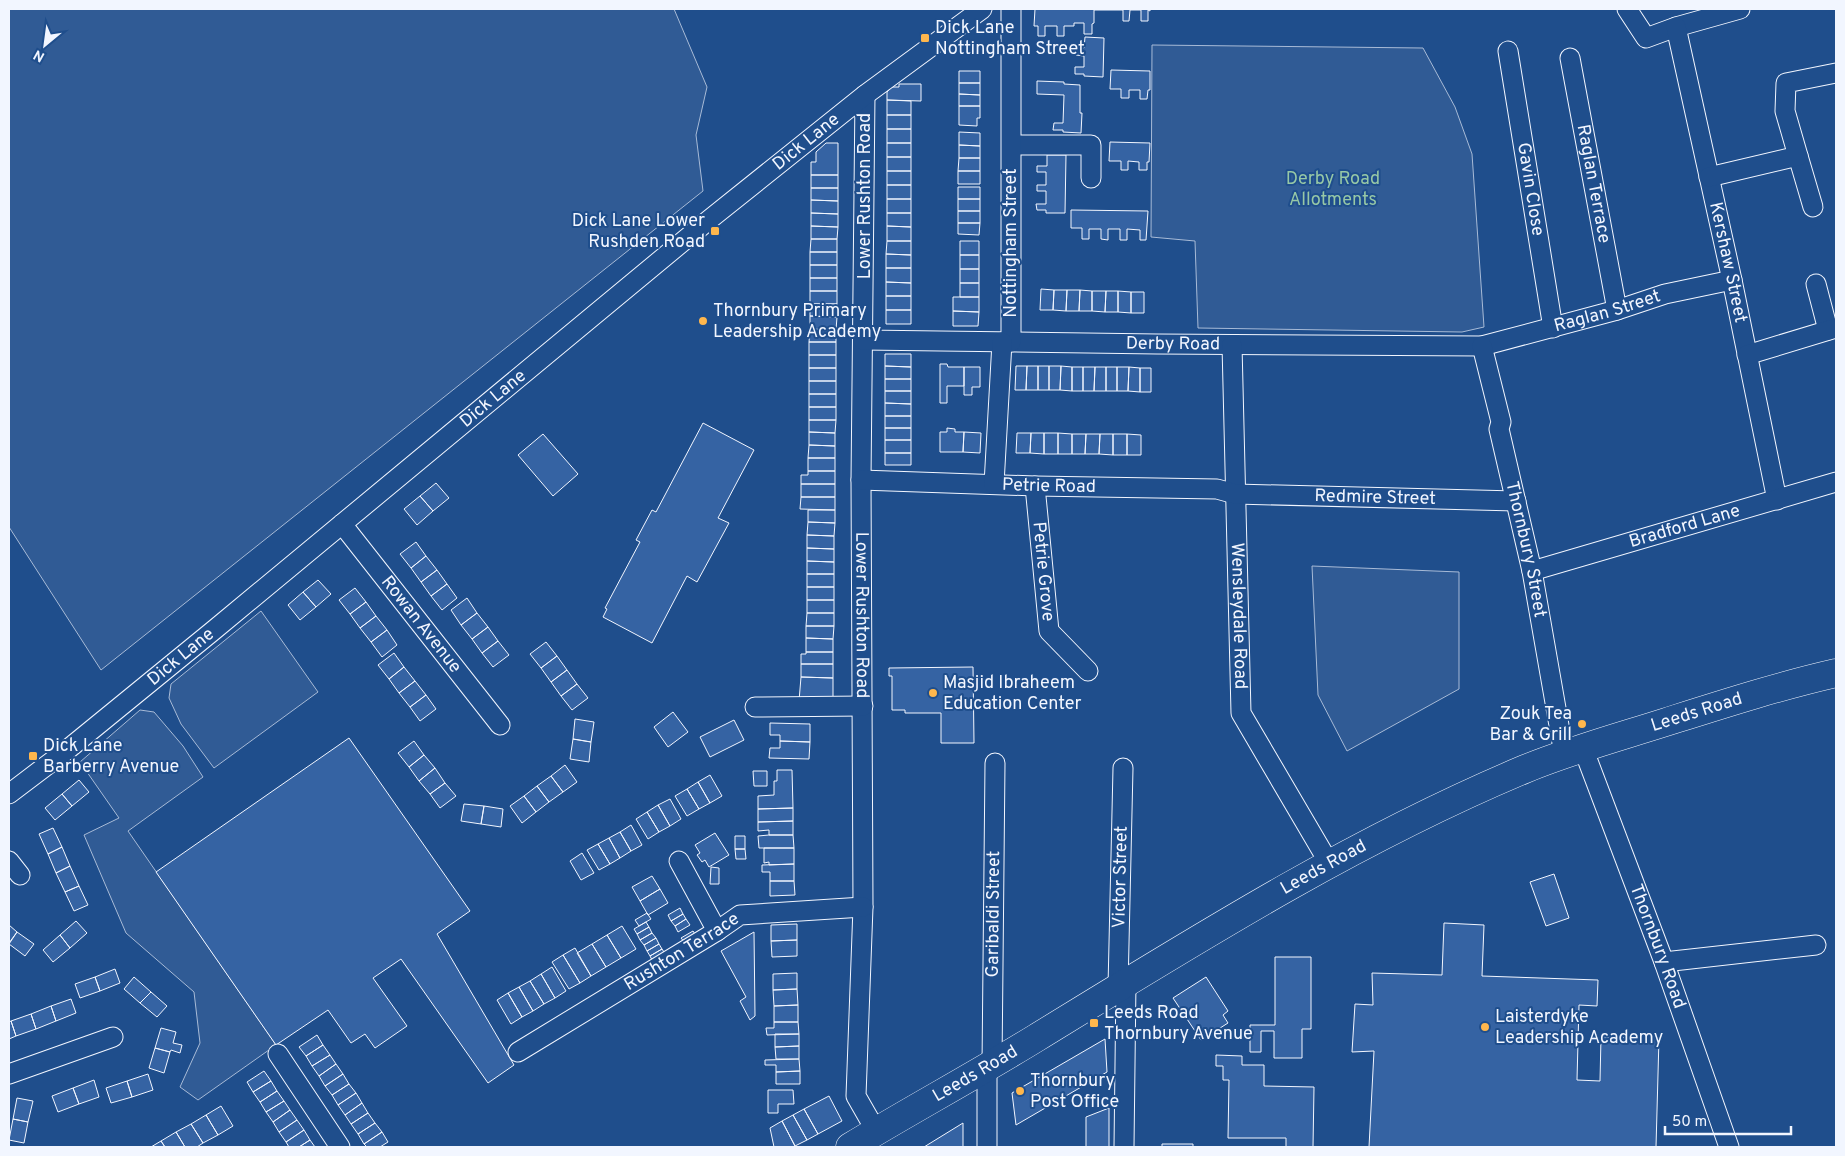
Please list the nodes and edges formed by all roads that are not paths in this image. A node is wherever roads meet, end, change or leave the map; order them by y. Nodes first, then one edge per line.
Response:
1 (982, 9) edge
2 (1011, 9) edge
3 (1627, 9) edge
4 (1740, 9) edge
5 (1676, 26) junction
6 (1508, 51) dead end
7 (1570, 58) dead end
8 (1836, 73) edge
9 (866, 95) junction
10 (1012, 145) junction
11 (1798, 156) junction
12 (1091, 178) dead end
13 (1709, 178) junction
14 (1813, 207) dead end
15 (1732, 280) junction
16 (1816, 284) dead end
17 (1617, 310) junction
18 (1553, 328) junction
19 (1832, 329) edge
20 (863, 340) junction
21 (1006, 342) junction
22 (1232, 345) junction
23 (1482, 346) junction
24 (1747, 355) junction
25 (861, 480) junction
26 (1836, 482) edge
27 (994, 484) junction
28 (1036, 486) junction
29 (1235, 494) junction
30 (1777, 500) junction
31 (1516, 501) junction
32 (342, 524) junction
33 (1532, 571) junction
34 (1088, 671) dead end
35 (1836, 673) edge
36 (863, 706) junction
37 (754, 707) dead end
38 (500, 725) dead end
39 (1574, 751) junction
40 (995, 763) dead end
41 (1123, 768) dead end
42 (9, 794) edge
43 (679, 861) dead end
44 (1329, 863) junction
45 (863, 907) junction
46 (717, 931) junction
47 (1816, 945) dead end
48 (1664, 962) junction
49 (1122, 985) junction
50 (113, 1036) dead end
51 (518, 1052) dead end
52 (278, 1054) dead end
53 (989, 1066) junction
54 (9, 1074) edge
55 (876, 1131) junction
56 (340, 1147) edge
57 (851, 1147) edge
58 (987, 1147) edge
59 (1124, 1147) edge
60 (1729, 1147) edge

1 - 9 street, Dick Lane
2 - 10 street, Nottingham Street
3 - 5 street
4 - 5 street
5 - 13 street, Kershaw Street
6 - 18 street, Gavin Close
7 - 17 street, Raglan Terrace
8 - 11 street
9 - 20 street, Lower Rushton Road
9 - 32 street, Dick Lane
10 - 12 street, Nottingham Street
10 - 21 street, Nottingham Street
11 - 13 street
11 - 14 street
13 - 15 street, Kershaw Street
15 - 17 street, Raglan Street
15 - 24 street, Kershaw Street
16 - 19 street
17 - 18 street, Raglan Street
18 - 23 street, Raglan Street
19 - 24 street
20 - 21 street, Derby Road
20 - 25 street, Lower Rushton Road
21 - 22 street, Derby Road
21 - 27 street
22 - 23 street, Derby Road
22 - 29 street, Wensleydale Road
23 - 31 street, Thornbury Street
24 - 30 street, Kershaw Street
25 - 27 street, Petrie Road
25 - 36 street, Lower Rushton Road
26 - 30 street, Bradford Lane
27 - 28 street, Petrie Road
28 - 29 street, Petrie Road
28 - 34 street, Petrie Grove
29 - 31 street, Redmire Street
29 - 44 street, Wensleydale Road
30 - 33 street, Bradford Lane
31 - 33 street, Thornbury Street
32 - 38 street, Rowan Avenue
32 - 42 street, Dick Lane
33 - 39 street, Thornbury Street
35 - 39 highway, Leeds Road
36 - 37 street
36 - 45 street, Lower Rushton Road
39 - 44 highway, Leeds Road
39 - 48 street, Thornbury Road
40 - 53 street, Garibaldi Street
41 - 49 street, Victor Street
43 - 46 street
44 - 49 highway, Leeds Road
45 - 46 street, Rushton Terrace
45 - 55 street, Lower Rushton Road
46 - 51 street, Rushton Terrace
47 - 48 street
48 - 60 street, Thornbury Road
49 - 53 highway, Leeds Road
49 - 59 street, Victor Street
50 - 54 street
52 - 56 street
53 - 55 highway, Leeds Road
53 - 58 street, Garibaldi Street
55 - 57 highway, Leeds Road

